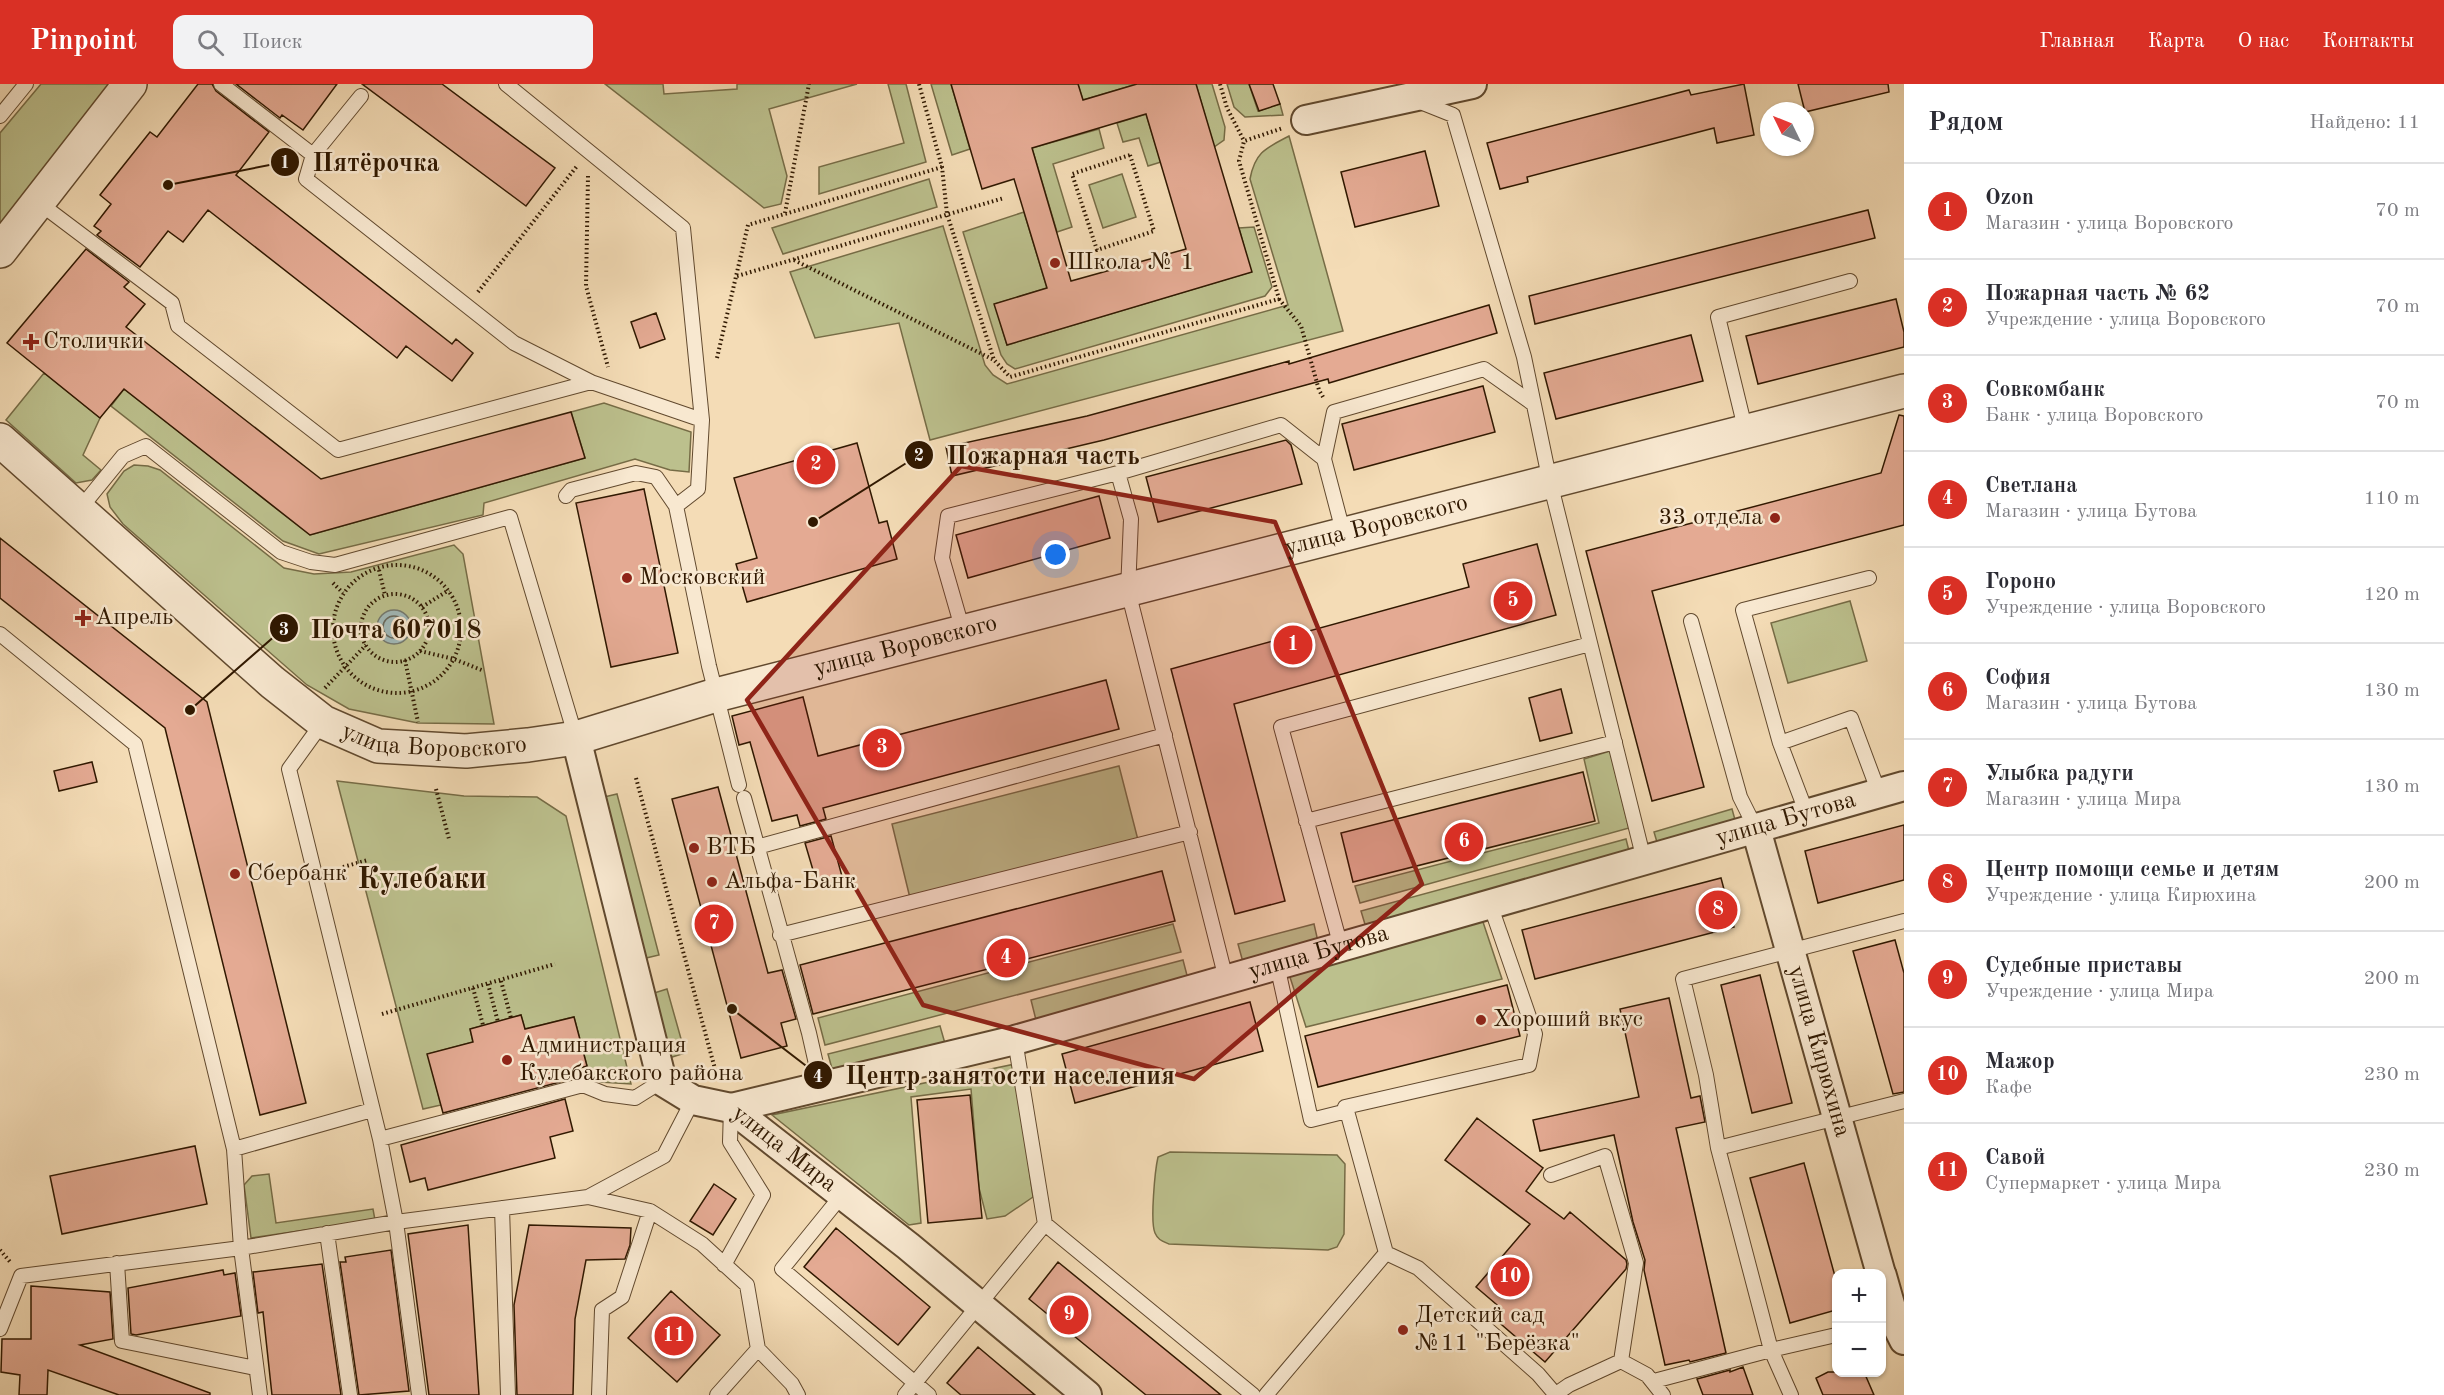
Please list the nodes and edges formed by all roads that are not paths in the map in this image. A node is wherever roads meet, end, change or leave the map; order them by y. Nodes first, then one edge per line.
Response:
1 (26, 84) edge
2 (130, 84) edge
3 (221, 84) edge
4 (506, 84) edge
5 (1472, 84) edge
6 (361, 96) dead end
7 (1411, 97) junction
8 (0, 116) edge
9 (1306, 120) road end
10 (313, 155) junction
11 (38, 202) junction
12 (0, 251) edge
13 (1850, 281) dead end
14 (591, 382) junction
15 (1904, 391) edge
16 (1532, 403) junction
17 (702, 420) junction
18 (1746, 432) junction
19 (3, 448) edge
20 (1324, 459) junction
21 (1118, 473) junction
22 (1550, 482) junction
23 (566, 496) dead end
24 (676, 506) junction
25 (79, 510) junction
26 (1344, 535) junction
27 (1869, 578) dead end
28 (1128, 591) junction
29 (1691, 621) dead end
30 (964, 633) junction
31 (0, 634) edge
32 (1590, 644) junction
33 (716, 695) junction
34 (322, 708) junction
35 (1165, 735) junction
36 (576, 738) junction
37 (1615, 742) junction
38 (1780, 743) junction
39 (1891, 790) edge
40 (1807, 814) junction
41 (1306, 821) junction
42 (1756, 829) junction
43 (1190, 832) junction
44 (757, 847) junction
45 (1644, 860) junction
46 (1490, 904) junction
47 (1904, 922) edge
48 (780, 935) junction
49 (1341, 947) junction
50 (1790, 952) junction
51 (1277, 965) junction
52 (1226, 979) junction
53 (1015, 1040) junction
54 (662, 1081) junction
55 (821, 1086) junction
56 (693, 1100) junction
57 (1904, 1101) edge
58 (731, 1108) junction
59 (372, 1110) junction
60 (1347, 1111) junction
61 (1836, 1119) junction
62 (380, 1139) junction
63 (1718, 1148) junction
64 (234, 1149) junction
65 (1551, 1174) dead end
66 (842, 1195) junction
67 (588, 1197) junction
68 (502, 1208) junction
69 (650, 1211) junction
70 (396, 1222) junction
71 (1045, 1224) junction
72 (327, 1233) junction
73 (241, 1248) junction
74 (1386, 1253) junction
75 (117, 1263) junction
76 (724, 1265) junction
77 (1879, 1269) edge
78 (1886, 1292) edge
79 (978, 1305) junction
80 (1896, 1327) edge
81 (0, 1329) edge
82 (1832, 1336) edge
83 (758, 1350) junction
84 (1771, 1350) junction
85 (1621, 1361) junction
86 (255, 1368) junction
87 (1654, 1381) junction
88 (914, 1382) junction
89 (260, 1395) edge
90 (350, 1395) edge
91 (419, 1395) edge
92 (508, 1395) edge
93 (599, 1395) edge
94 (717, 1395) edge
95 (798, 1395) edge
96 (905, 1395) edge
97 (929, 1395) edge
98 (1087, 1395) edge
99 (1253, 1395) edge
100 (1266, 1395) edge
101 (1556, 1395) edge
102 (1663, 1395) edge
103 (1791, 1395) edge

1 - 8 lane
2 - 11 street
3 - 10 lane
4 - 17 lane
5 - 7 street
6 - 10 lane
7 - 9 street
7 - 16 lane
10 - 14 lane
11 - 12 street
11 - 14 lane
13 - 18 lane
14 - 17 lane
15 - 18 street, улица Воровского
16 - 20 lane
16 - 22 lane
17 - 24 lane
18 - 22 street, улица Воровского
19 - 25 street, улица Воровского
20 - 21 lane
20 - 26 lane
21 - 28 lane
21 - 30 lane
22 - 26 street, улица Воровского
22 - 32 lane
23 - 24 lane
24 - 33 lane
25 - 34 street, улица Воровского
25 - 36 lane
26 - 28 street, улица Воровского
27 - 38 lane
28 - 30 street, улица Воровского
28 - 35 lane
29 - 42 lane
30 - 33 street, улица Воровского
31 - 64 lane
32 - 37 lane
32 - 41 lane
33 - 36 street, улица Воровского
33 - 44 lane
34 - 36 street, улица Воровского
34 - 59 lane
35 - 43 lane
35 - 44 lane
36 - 54 street
37 - 41 lane
37 - 45 lane
38 - 39 lane
38 - 40 lane
39 - 40 street, улица Бутова
40 - 42 street, улица Бутова
41 - 49 lane
42 - 45 street, улица Бутова
42 - 50 street, улица Кирюхина
43 - 48 lane
43 - 52 lane
44 - 48 lane
45 - 46 street, улица Бутова
46 - 49 street, улица Бутова
46 - 60 lane
47 - 50 lane
48 - 55 lane
49 - 51 street, улица Бутова
50 - 61 street, улица Кирюхина
50 - 63 lane
51 - 52 street, улица Бутова
51 - 60 lane
52 - 53 street, улица Бутова
53 - 55 street, улица Бутова
53 - 71 lane
54 - 56 street, улица Мира
54 - 62 lane
55 - 58 street, улица Бутова
56 - 58 street, улица Мира
56 - 67 lane
57 - 61 lane
58 - 66 street, улица Мира
58 - 76 lane
59 - 62 lane
59 - 64 lane
60 - 74 lane
61 - 63 lane
61 - 77 street, улица Кирюхина
62 - 70 lane
63 - 84 lane
64 - 73 lane
65 - 85 lane
66 - 79 street, улица Мира
66 - 88 lane
67 - 68 lane
67 - 69 lane
68 - 70 lane
68 - 92 lane
69 - 76 lane
69 - 93 lane
70 - 72 lane
70 - 91 lane
71 - 79 lane
71 - 99 lane
72 - 73 lane
72 - 90 lane
73 - 75 lane
73 - 86 lane
74 - 100 lane
74 - 101 lane
75 - 81 lane
75 - 86 lane
76 - 83 lane
78 - 80 street, улица Кирюхина
79 - 88 lane
79 - 98 street, улица Мира
82 - 84 lane
83 - 94 lane
83 - 95 lane
84 - 87 lane
84 - 103 lane
85 - 87 lane
85 - 101 lane
86 - 89 lane
87 - 102 lane
88 - 96 lane
88 - 97 lane

